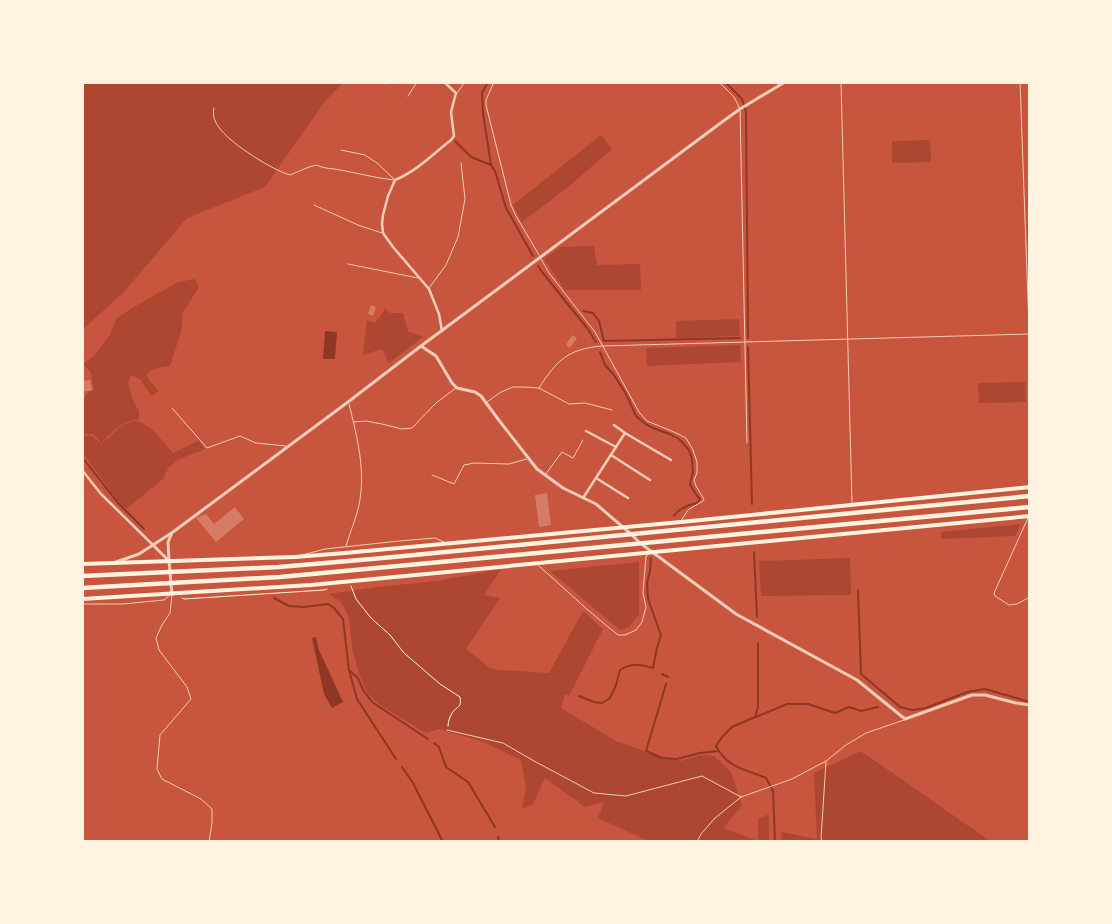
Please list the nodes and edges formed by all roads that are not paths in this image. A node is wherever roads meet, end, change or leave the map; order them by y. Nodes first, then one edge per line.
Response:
1 (417, 82) edge
2 (444, 82) edge
3 (465, 82) edge
4 (494, 82) edge
5 (719, 82) edge
6 (785, 82) edge
7 (841, 82) edge
8 (1020, 82) edge
9 (456, 93) junction
10 (408, 96) dead end
11 (214, 108) dead end
12 (740, 109) junction
13 (341, 150) dead end
14 (461, 163) dead end
15 (395, 180) junction
16 (314, 205) dead end
17 (383, 233) junction
18 (540, 257) junction
19 (348, 264) dead end
20 (419, 279) junction
21 (429, 289) junction
22 (442, 331) junction
23 (1029, 334) edge
24 (848, 338) junction
25 (745, 342) junction
26 (421, 346) junction
27 (602, 346) junction
28 (1030, 355) edge
29 (457, 388) junction
30 (538, 388) junction
31 (348, 402) junction
32 (486, 403) junction
33 (172, 408) dead end
34 (612, 410) dead end
35 (354, 422) junction
36 (614, 426) dead end
37 (586, 431) dead end
38 (625, 433) junction
39 (583, 440) dead end
40 (748, 443) dead end
41 (290, 446) junction
42 (616, 447) junction
43 (611, 456) junction
44 (528, 459) junction
45 (671, 460) dead end
46 (82, 470) edge
47 (432, 475) dead end
48 (545, 476) junction
49 (596, 478) junction
50 (650, 480) dead end
51 (1030, 487) edge
52 (1030, 496) edge
53 (583, 498) junction
54 (628, 498) dead end
55 (852, 504) junction
56 (1030, 507) edge
57 (1029, 515) edge
58 (681, 522) junction
59 (1026, 522) junction
60 (1030, 523) edge
61 (623, 527) junction
62 (172, 532) junction
63 (631, 534) junction
64 (447, 543) junction
65 (640, 543) junction
66 (153, 545) junction
67 (346, 547) junction
68 (651, 552) junction
69 (295, 557) junction
70 (169, 561) junction
71 (535, 562) junction
72 (112, 563) junction
73 (82, 564) edge
74 (82, 576) edge
75 (82, 588) edge
76 (172, 594) junction
77 (1030, 598) edge
78 (82, 599) edge
79 (83, 604) edge
80 (1030, 705) edge
81 (905, 719) junction
82 (447, 730) road end
83 (826, 761) junction
84 (742, 797) junction
85 (209, 842) edge
86 (697, 842) edge
87 (822, 842) edge

1 - 10 lane
2 - 9 street
3 - 9 lane
4 - 18 lane
5 - 12 lane
6 - 12 street
7 - 24 lane
8 - 23 lane
9 - 15 street
11 - 15 lane
12 - 18 street
12 - 25 lane
13 - 15 lane
14 - 21 lane
15 - 17 street
16 - 17 lane
17 - 20 street
18 - 22 street
18 - 27 lane
19 - 20 lane
20 - 21 street
21 - 22 street
22 - 26 street
23 - 24 lane
23 - 28 lane
24 - 25 lane
24 - 55 lane
25 - 27 lane
25 - 40 lane
26 - 29 street
26 - 31 street
27 - 30 lane
27 - 58 lane
29 - 32 street
29 - 35 lane
30 - 32 lane
30 - 34 lane
31 - 35 lane
31 - 41 street
32 - 44 street
33 - 41 lane
35 - 67 lane
36 - 38 street
37 - 42 street
38 - 42 street
38 - 45 street
39 - 48 lane
41 - 62 street
42 - 43 street
43 - 49 street
43 - 50 street
44 - 47 lane
44 - 48 street
46 - 66 street
48 - 53 street
49 - 53 street
49 - 54 street
51 - 55 main road
52 - 63 highway
53 - 61 street
55 - 58 main road
56 - 65 highway
57 - 59 lane
57 - 68 main road
58 - 61 main road
59 - 60 lane
59 - 77 lane
61 - 63 street
61 - 64 main road
62 - 66 street
62 - 70 street
63 - 65 street
63 - 74 highway
64 - 67 lane
64 - 69 main road
65 - 68 street
65 - 75 highway
66 - 70 street
66 - 72 street
67 - 69 lane
68 - 71 main road
68 - 71 lane
68 - 81 street
69 - 70 main road
70 - 72 main road
70 - 76 street
71 - 76 main road
72 - 73 main road
76 - 78 main road
76 - 79 lane
76 - 85 lane
80 - 81 street
81 - 83 lane
82 - 84 lane
83 - 84 lane
83 - 87 lane
84 - 86 lane

